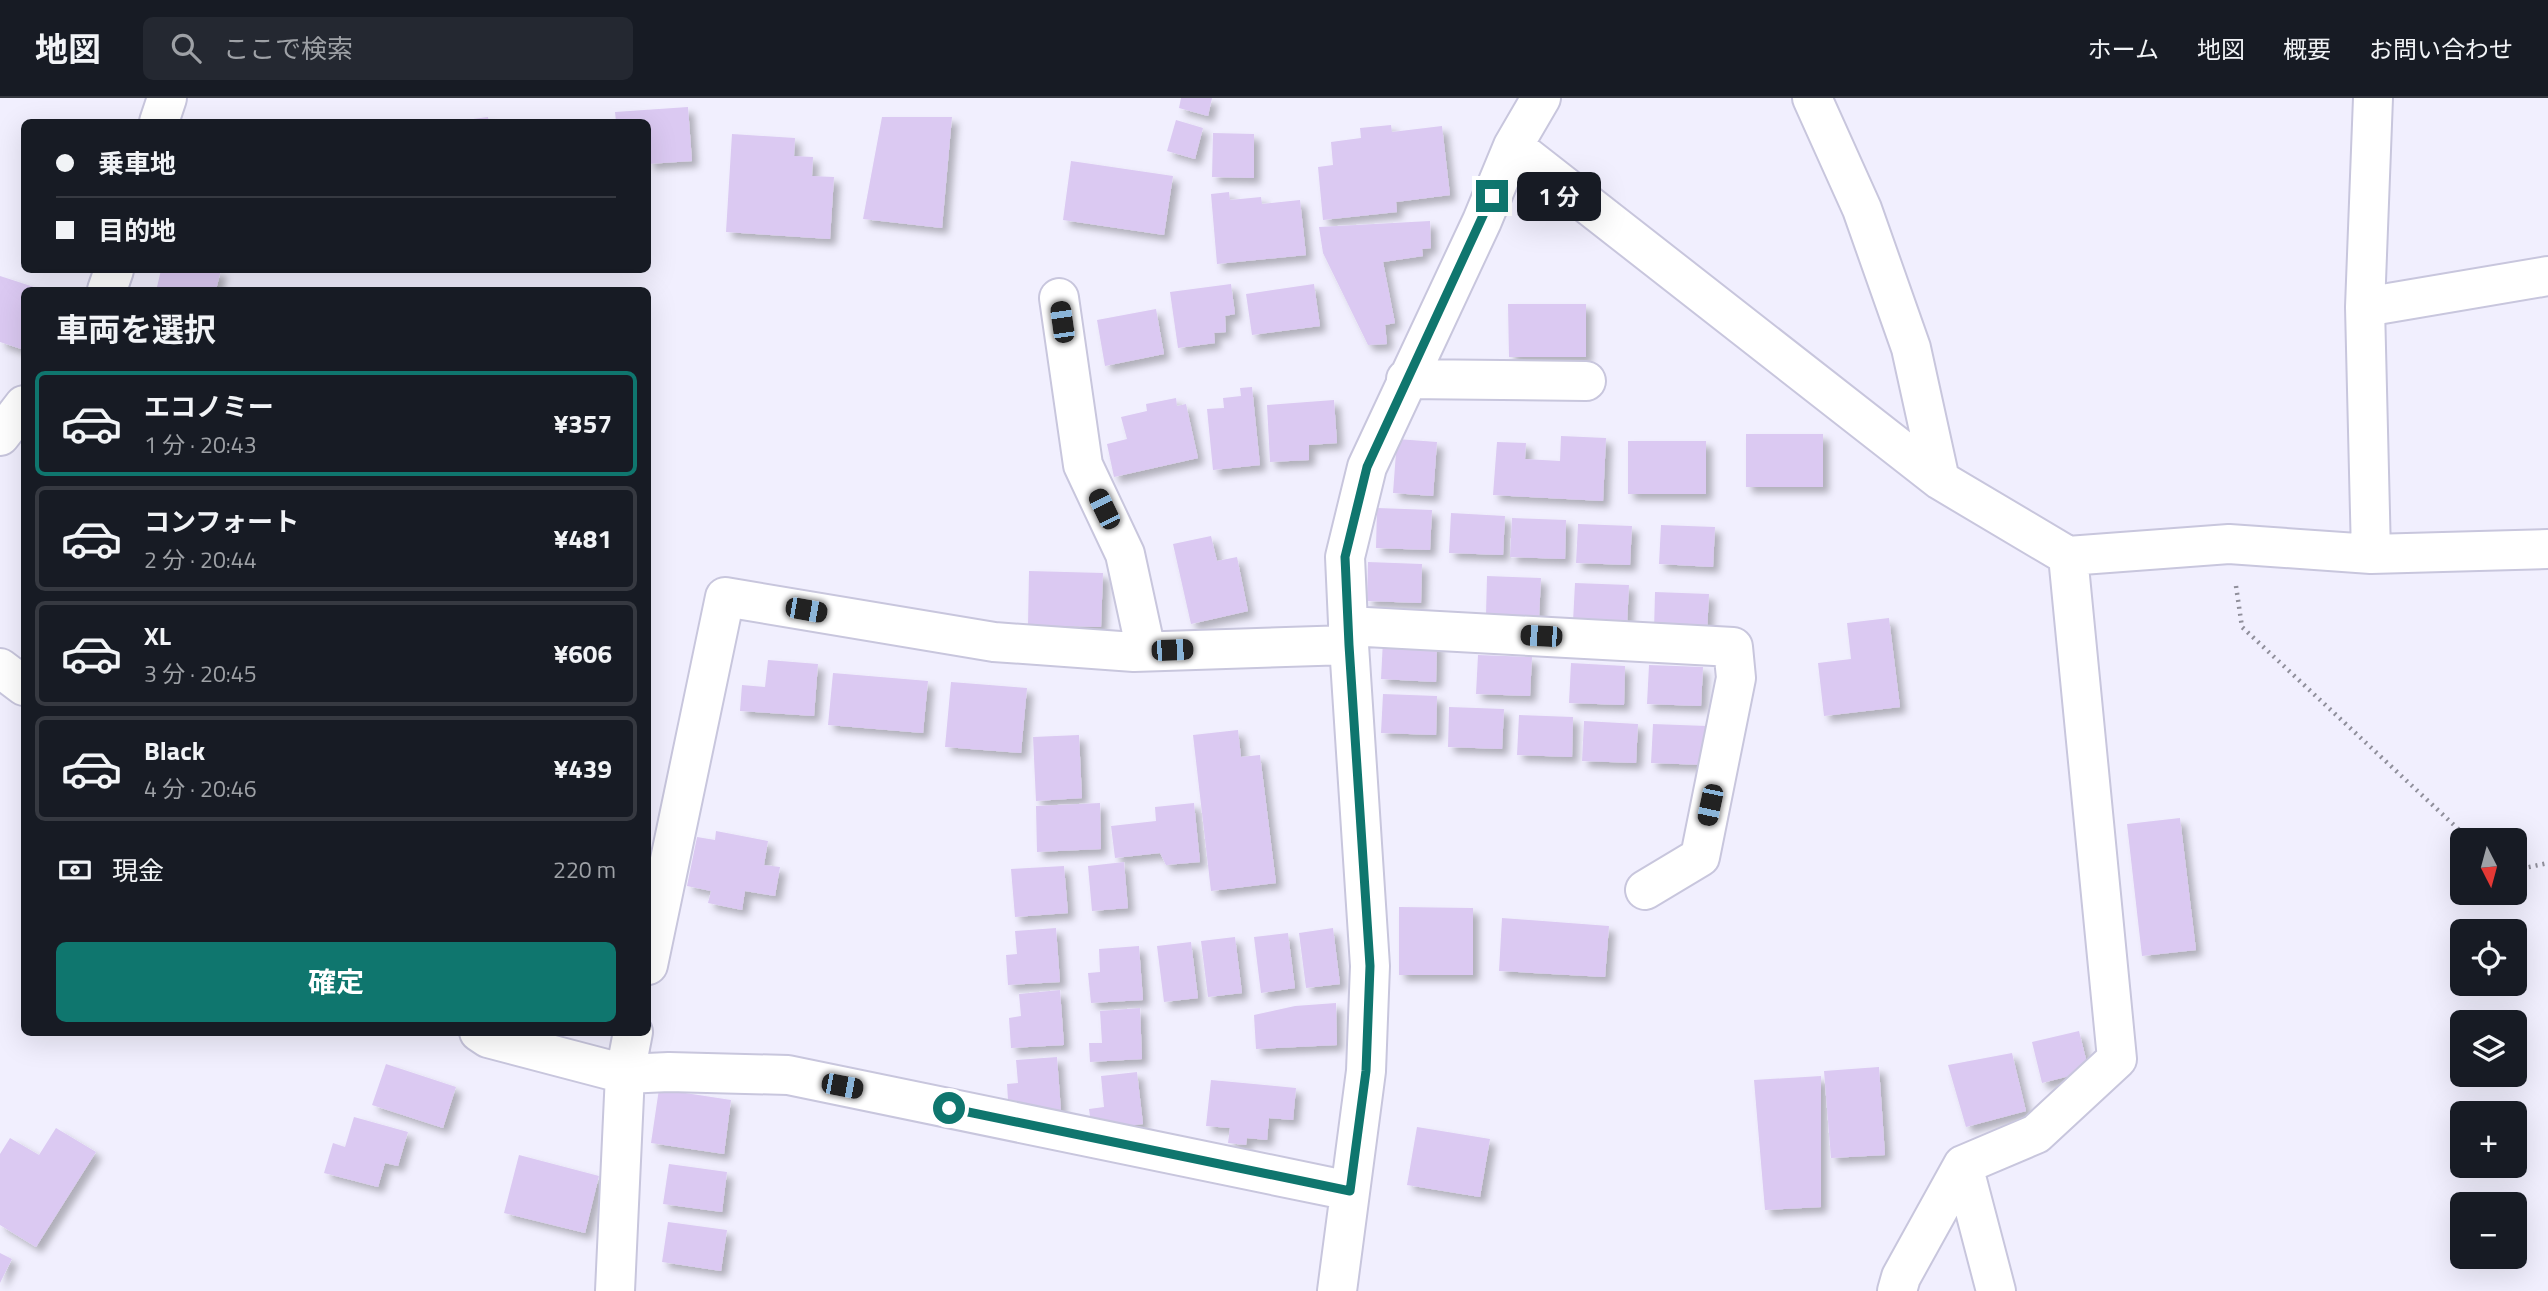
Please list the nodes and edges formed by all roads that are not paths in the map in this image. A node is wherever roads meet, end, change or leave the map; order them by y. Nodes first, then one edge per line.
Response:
1 (167, 98) edge
2 (1541, 98) edge
3 (1812, 98) edge
4 (2372, 98) edge
5 (160, 119) edge
6 (1513, 146) junction
7 (2548, 276) edge
8 (1059, 298) dead end
9 (2365, 307) junction
10 (1406, 379) junction
11 (1586, 381) dead end
12 (21, 409) edge
13 (0, 436) edge
14 (1940, 480) junction
15 (2548, 549) edge
16 (2371, 554) junction
17 (2068, 556) junction
18 (1348, 636) junction
19 (1146, 651) junction
20 (0, 668) edge
21 (21, 684) edge
22 (1645, 890) dead end
23 (651, 950) edge
24 (485, 1036) edge
25 (632, 1036) edge
26 (625, 1074) junction
27 (1963, 1166) junction
28 (1350, 1191) junction
29 (615, 1291) edge
30 (1337, 1291) edge
31 (1897, 1291) edge
32 (1996, 1291) edge

1 - 5 street
2 - 6 street
3 - 14 street
4 - 9 street
6 - 10 street
6 - 14 street
7 - 9 street
8 - 19 street
9 - 16 street
10 - 11 street
10 - 18 street
12 - 13 street
14 - 17 street
15 - 16 street
16 - 17 street
17 - 27 street
18 - 19 street
18 - 22 street
18 - 28 street
19 - 23 street
20 - 21 street
24 - 26 street
25 - 26 street
26 - 28 street
26 - 29 street
27 - 31 street
27 - 32 street
28 - 30 street

